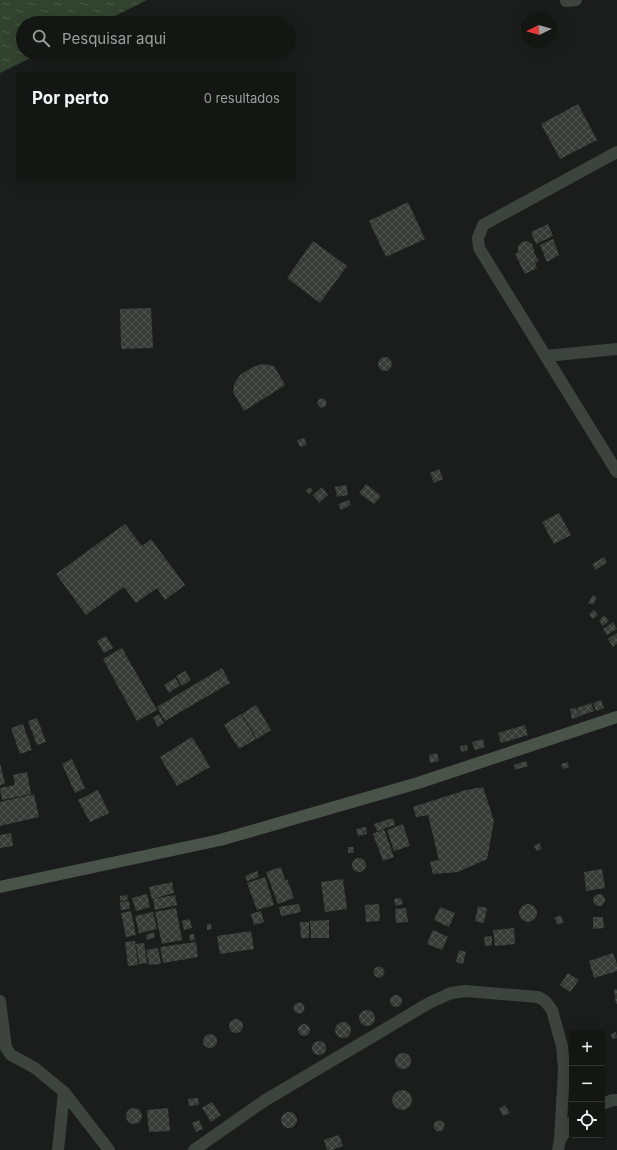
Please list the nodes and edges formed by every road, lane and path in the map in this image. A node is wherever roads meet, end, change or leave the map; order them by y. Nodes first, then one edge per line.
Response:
1 (617, 152) edge
2 (617, 349) edge
3 (546, 356) junction
4 (617, 472) edge
5 (617, 717) edge
6 (0, 886) edge
7 (0, 1001) edge
8 (568, 1073) edge
9 (64, 1092) junction
10 (569, 1127) edge
11 (559, 1145) edge
12 (58, 1150) edge
13 (109, 1150) edge
14 (194, 1150) edge

1 - 3 street
2 - 3 street
3 - 4 street
5 - 6 main road
7 - 9 street
8 - 11 street
8 - 14 street
9 - 12 street
9 - 13 street
10 - 11 street

